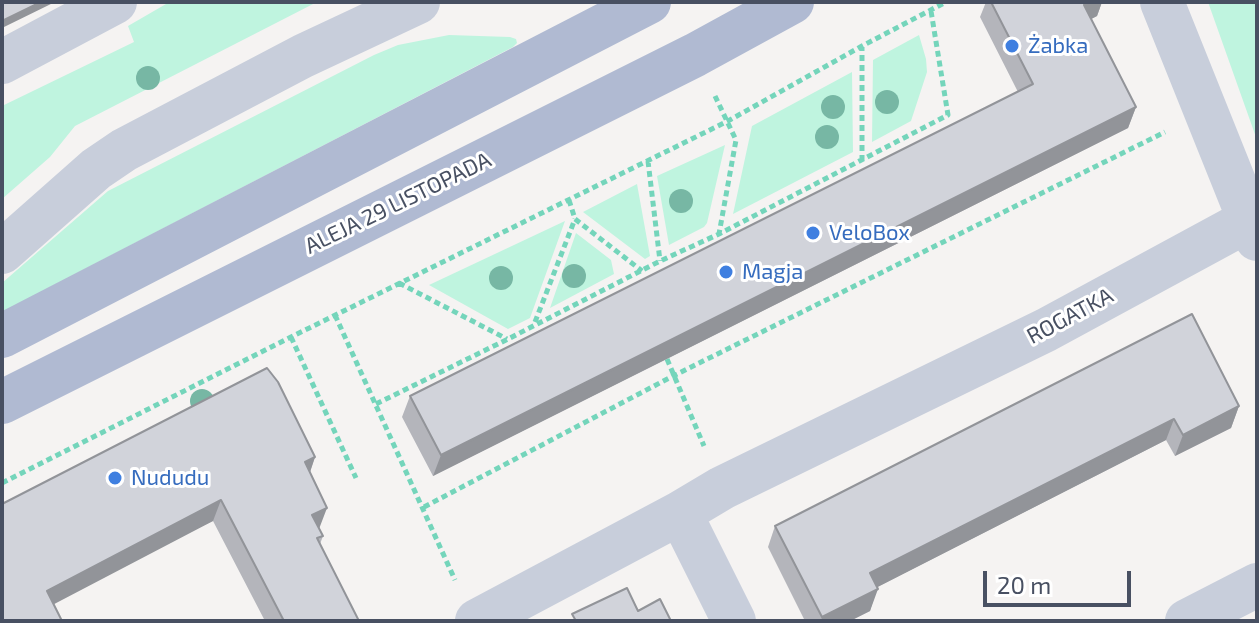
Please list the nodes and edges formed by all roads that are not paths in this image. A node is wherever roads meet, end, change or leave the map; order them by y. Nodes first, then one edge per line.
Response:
1 (115, 2) edge
2 (418, 2) edge
3 (649, 2) edge
4 (792, 2) edge
5 (1162, 2) edge
6 (2, 62) edge
7 (1253, 230) edge
8 (2, 252) edge
9 (2, 336) edge
10 (2, 402) edge
11 (680, 513) junction
12 (1257, 585) edge
13 (469, 607) edge
14 (734, 621) edge
15 (1187, 621) edge

1 - 6 street
2 - 8 street
3 - 9 main road
4 - 10 main road, ALEJA 29 LISTOPADA
5 - 7 street, ROGATKA
7 - 11 street, ROGATKA
11 - 13 street, ROGATKA
11 - 14 street
12 - 15 street

